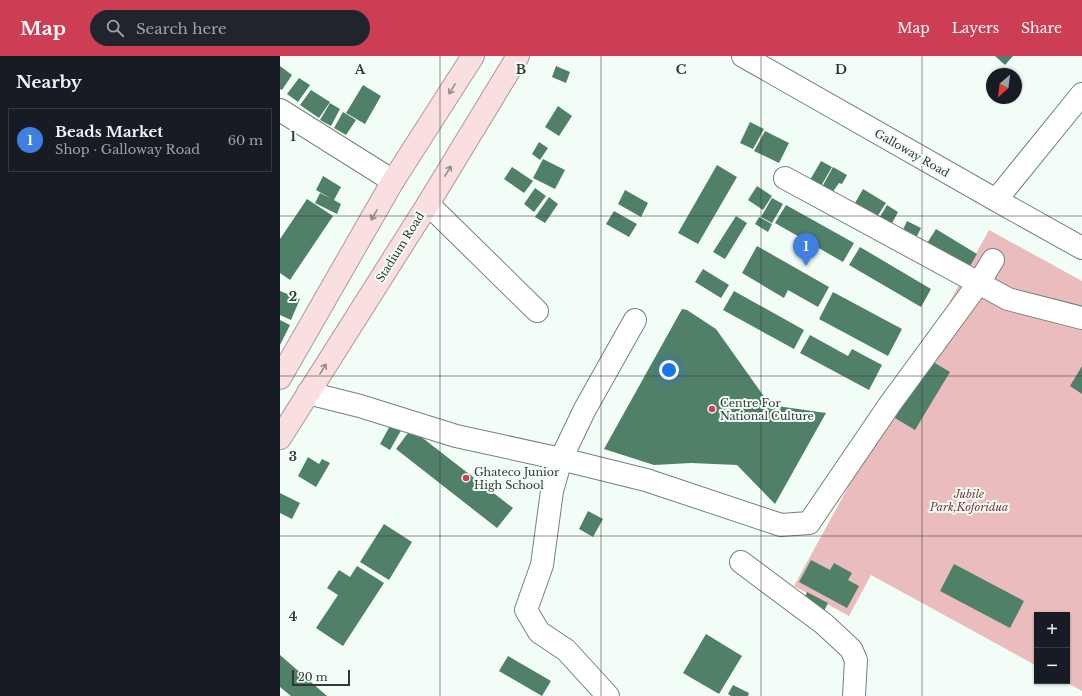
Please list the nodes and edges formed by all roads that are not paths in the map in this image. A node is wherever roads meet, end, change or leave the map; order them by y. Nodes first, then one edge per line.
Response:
1 (473, 56) edge
2 (518, 56) edge
3 (743, 56) edge
4 (1082, 94) edge
5 (280, 110) edge
6 (785, 178) dead end
7 (393, 181) junction
8 (996, 200) junction
9 (428, 204) junction
10 (1082, 248) edge
11 (993, 260) dead end
12 (978, 284) junction
13 (537, 311) dead end
14 (1082, 318) edge
15 (635, 320) dead end
16 (282, 371) edge
17 (308, 393) junction
18 (280, 438) edge
19 (561, 459) junction
20 (741, 562) dead end
21 (608, 696) edge
22 (854, 696) edge

1 -> 7 main road
9 -> 2 main road, Stadium Road
3 - 8 street, Galloway Road
4 - 8 street
5 - 7 street
6 - 12 street
7 -> 16 main road
8 - 10 street, Galloway Road
9 - 13 street
17 -> 9 main road, Stadium Road
11 - 12 street
12 - 14 street
12 - 19 street
15 - 19 street
17 - 18 main road, Stadium Road
17 - 19 street
19 - 21 street
20 - 22 street

